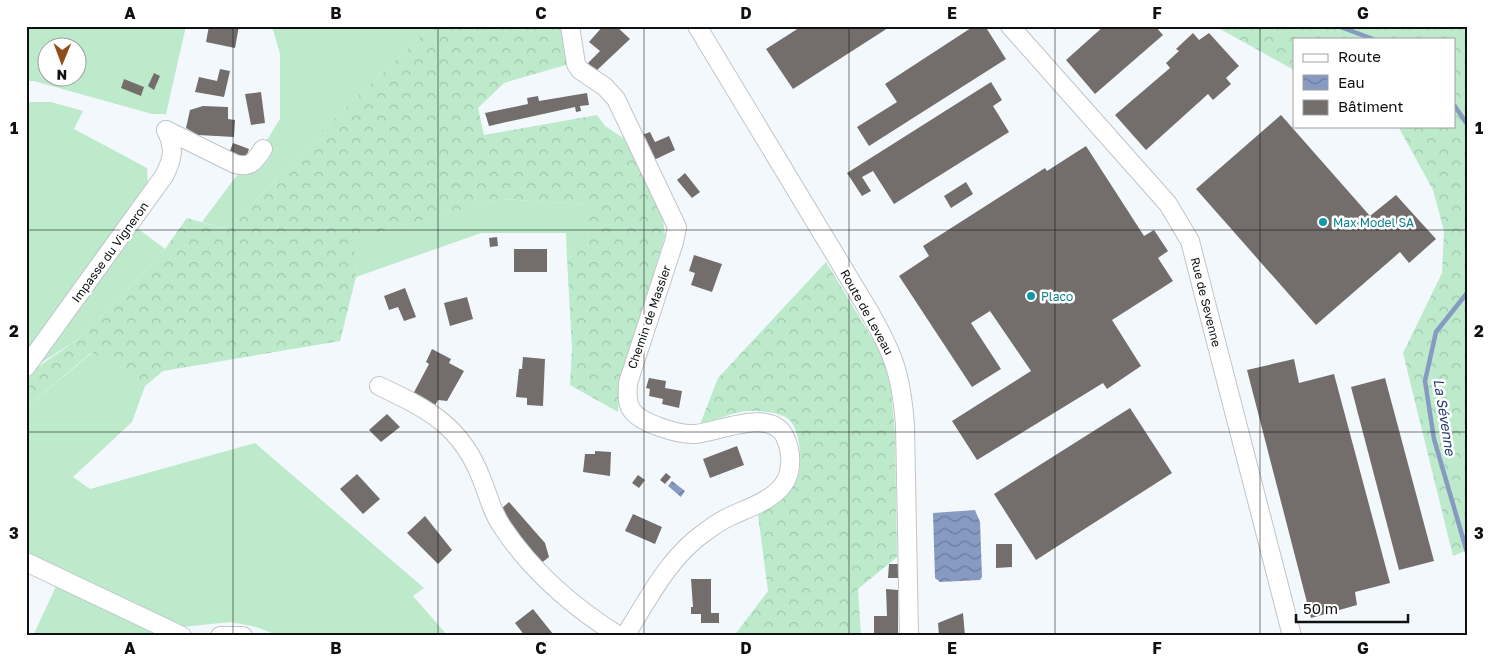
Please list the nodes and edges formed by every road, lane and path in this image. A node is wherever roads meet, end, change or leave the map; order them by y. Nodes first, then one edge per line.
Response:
1 (570, 26) edge
2 (697, 26) edge
3 (1010, 26) edge
4 (263, 149) dead end
5 (26, 367) edge
6 (379, 386) dead end
7 (26, 562) edge
8 (182, 636) edge
9 (220, 636) edge
10 (243, 636) edge
11 (618, 636) edge
12 (625, 636) edge
13 (909, 636) edge
14 (1292, 636) edge

1 - 12 street, Chemin de Massier
2 - 13 street, Route de Leveau
3 - 14 street, Rue de Sevenne
4 - 5 street, Impasse du Vigneron
6 - 11 street
7 - 8 street
9 - 10 street

